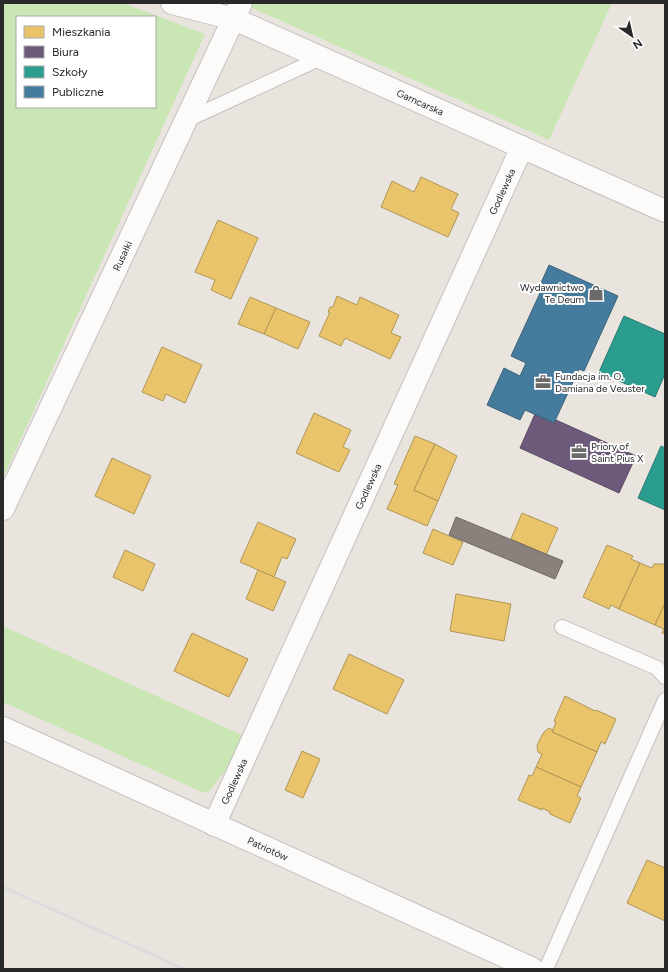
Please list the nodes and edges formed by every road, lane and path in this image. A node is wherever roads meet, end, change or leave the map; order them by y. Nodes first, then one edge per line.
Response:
1 (172, 3) edge
2 (238, 11) edge
3 (321, 58) junction
4 (187, 120) junction
5 (522, 147) junction
6 (665, 211) edge
7 (3, 509) edge
8 (562, 627) dead end
9 (665, 677) edge
10 (665, 700) edge
11 (3, 728) edge
12 (214, 825) junction
13 (533, 969) edge
14 (546, 969) edge

1 - 2 street, Garncarska
2 - 3 street, Garncarska
2 - 4 street, Rusałki
3 - 4 lane
3 - 5 street, Garncarska
4 - 7 street, Rusałki
5 - 6 street, Garncarska
5 - 12 street, Godlewska
8 - 9 lane
10 - 14 lane
11 - 12 street, Patriotów
12 - 13 street, Patriotów

